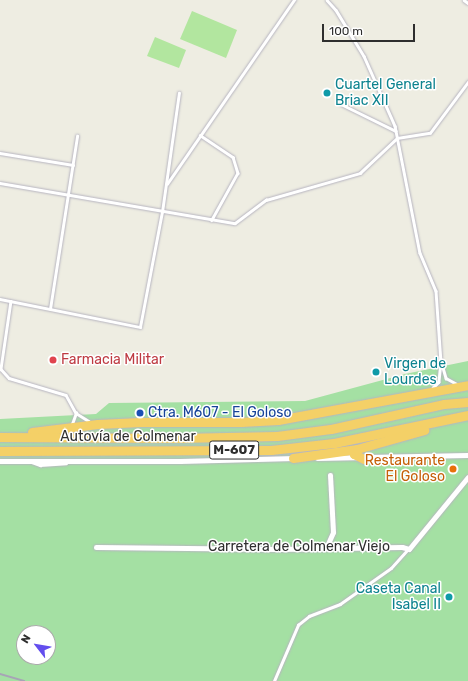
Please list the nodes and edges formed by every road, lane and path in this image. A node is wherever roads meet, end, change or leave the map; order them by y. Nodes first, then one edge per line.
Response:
1 (294, 0) edge
2 (327, 0) edge
3 (464, 0) edge
4 (468, 3) edge
5 (468, 82) edge
6 (179, 93) dead end
7 (341, 104) dead end
8 (396, 132) junction
9 (200, 135) junction
10 (77, 136) dead end
11 (397, 138) junction
12 (0, 153) edge
13 (72, 165) junction
14 (0, 183) edge
15 (166, 184) junction
16 (68, 195) junction
17 (162, 212) junction
18 (212, 220) junction
19 (0, 299) edge
20 (11, 301) junction
21 (50, 309) junction
22 (0, 338) edge
23 (4, 339) junction
24 (441, 362) junction
25 (464, 386) edge
26 (430, 391) junction
27 (468, 402) edge
28 (76, 413) junction
29 (466, 415) edge
30 (98, 424) junction
31 (67, 428) junction
32 (3, 437) edge
33 (357, 448) junction
34 (0, 451) edge
35 (468, 455) edge
36 (293, 458) junction
37 (364, 458) junction
38 (0, 461) edge
39 (330, 475) dead end
40 (468, 477) edge
41 (96, 547) dead end
42 (326, 548) junction
43 (409, 549) junction
44 (274, 681) edge

1 - 9 lane
2 - 8 lane
3 - 4 lane
5 - 11 lane
6 - 15 lane
7 - 8 lane
8 - 11 lane
9 - 15 lane
9 - 18 lane
10 - 13 lane
11 - 18 lane
11 - 24 lane
12 - 13 lane
13 - 16 lane
14 - 16 lane
15 - 17 lane
16 - 17 lane
16 - 21 lane
17 - 18 lane
17 - 21 lane
19 - 20 lane
20 - 21 lane
20 - 23 lane
22 - 23 lane
23 - 28 lane
24 - 25 lane
24 - 26 lane
25 - 26 highway
26 - 30 highway
27 - 32 highway, Autovía de Colmenar / M-607
28 - 30 lane
28 - 31 lane
29 - 33 highway
29 - 34 highway, Autovía de Colmenar / M-607
30 - 31 highway
31 - 32 highway
33 - 36 highway
33 - 37 highway
35 - 37 street
36 - 37 street
36 - 38 street
39 - 42 street
40 - 43 street, Carretera de Colmenar Viejo
41 - 42 street, Carretera de Colmenar Viejo
42 - 43 street, Carretera de Colmenar Viejo
43 - 44 lane

